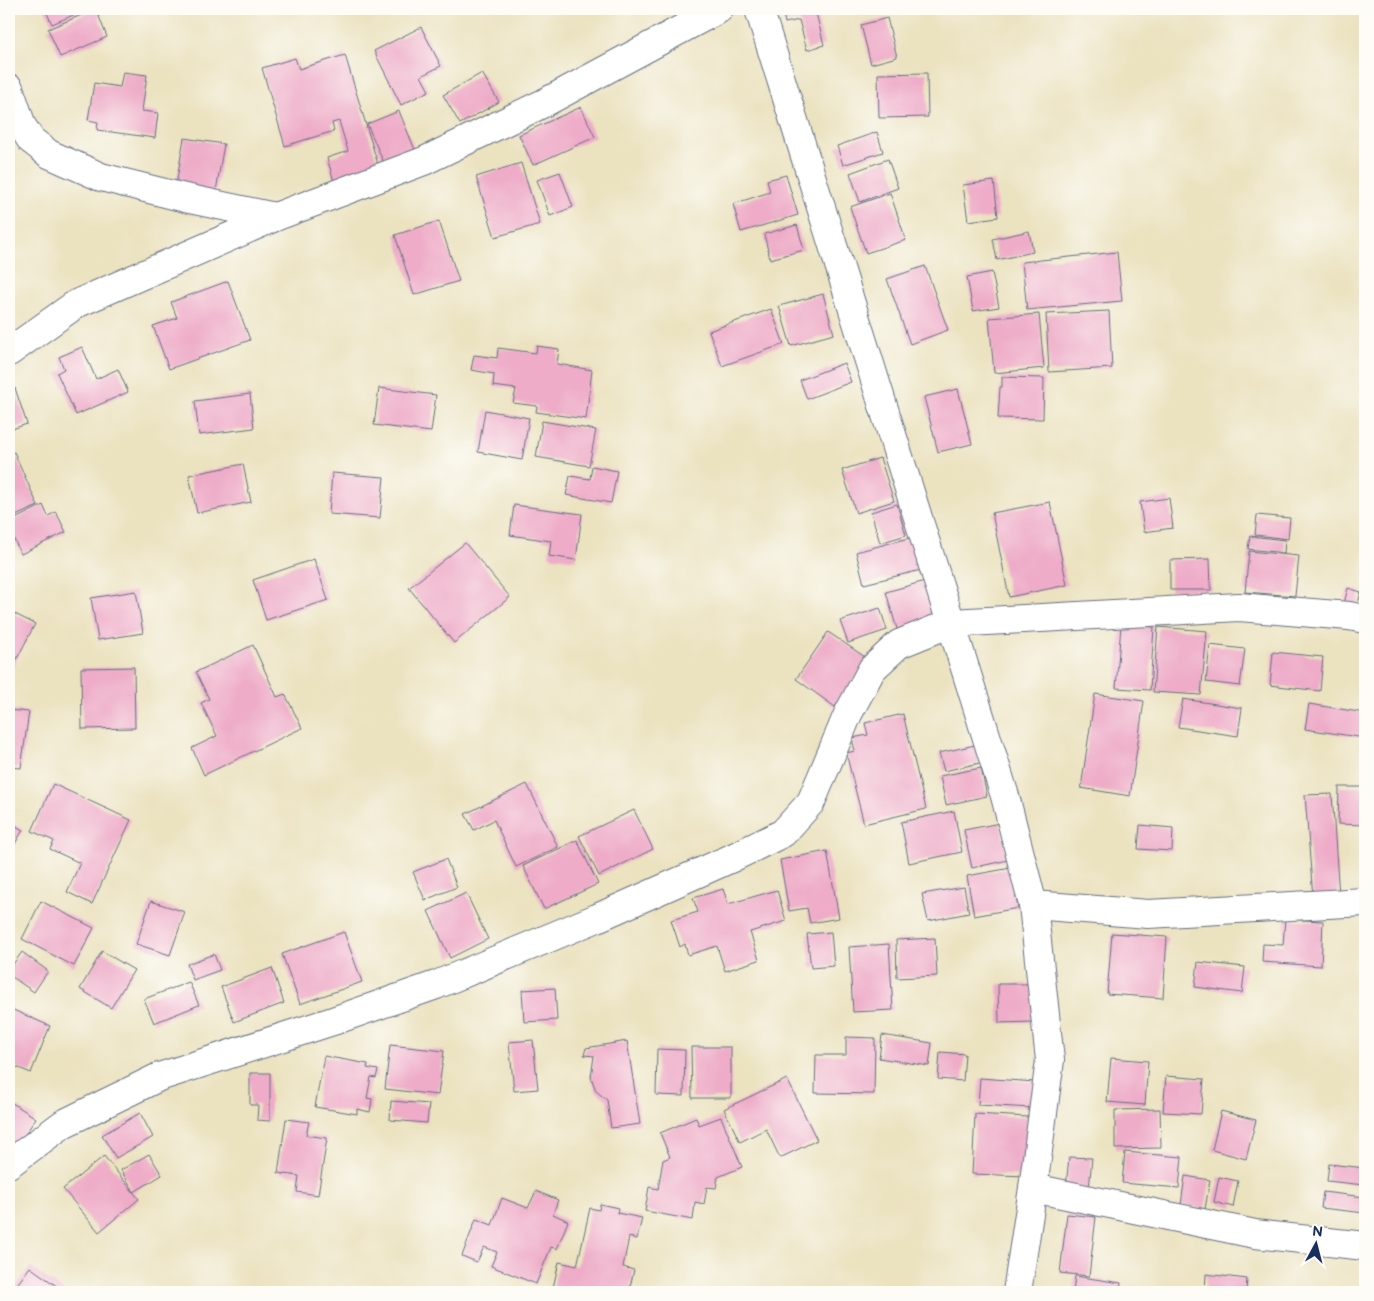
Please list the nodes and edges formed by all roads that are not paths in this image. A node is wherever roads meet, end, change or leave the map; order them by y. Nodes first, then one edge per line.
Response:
1 (719, 9) edge
2 (758, 9) edge
3 (9, 88) edge
4 (275, 217) junction
5 (9, 352) edge
6 (1365, 619) edge
7 (951, 623) junction
8 (1365, 902) edge
9 (1033, 905) junction
10 (9, 1164) edge
11 (1033, 1188) junction
12 (1365, 1246) edge
13 (1016, 1292) edge

1 - 4 street
2 - 7 street
3 - 4 street
4 - 5 street
6 - 7 street
7 - 9 street
7 - 10 street
8 - 9 street
9 - 11 street
11 - 12 street
11 - 13 street

